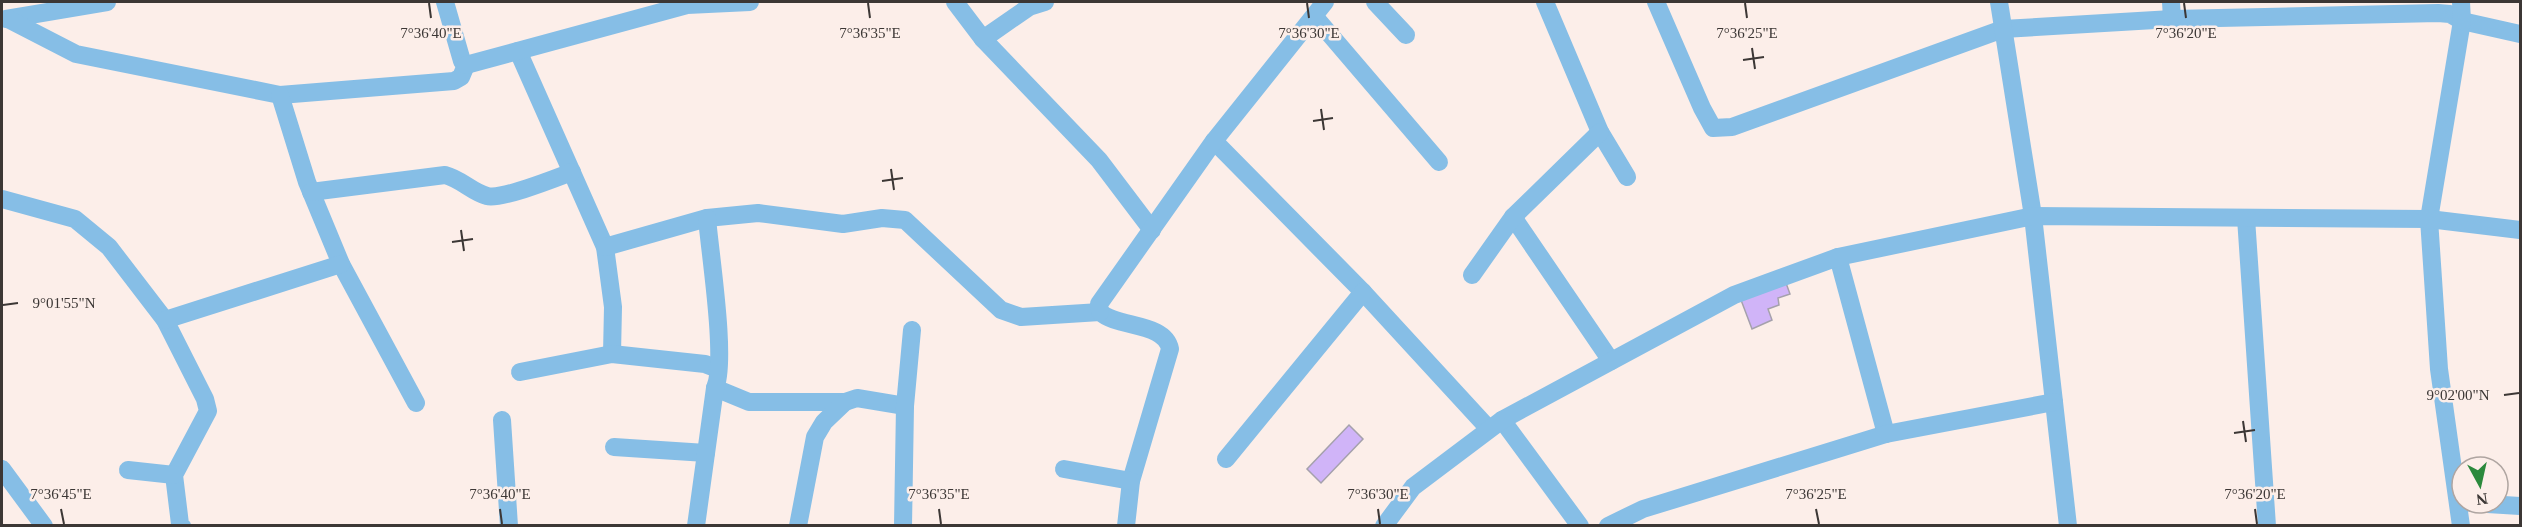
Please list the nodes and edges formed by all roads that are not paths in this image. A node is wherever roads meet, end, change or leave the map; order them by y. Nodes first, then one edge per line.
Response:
1 (107, 2) edge
2 (445, 2) edge
3 (750, 2) edge
4 (956, 2) edge
5 (1045, 2) edge
6 (1375, 2) edge
7 (1545, 2) edge
8 (1656, 2) edge
9 (2000, 2) edge
10 (2461, 2) edge
11 (2320, 8) edge
12 (1320, 9) edge
13 (2172, 10) edge
14 (5, 19) edge
15 (2462, 21) junction
16 (2003, 29) junction
17 (2520, 34) edge
18 (1406, 35) dead end
19 (983, 39) junction
20 (518, 51) junction
21 (466, 65) junction
22 (280, 95) junction
23 (1600, 132) junction
24 (1214, 141) junction
25 (1439, 162) dead end
26 (572, 172) junction
27 (1627, 177) dead end
28 (311, 192) junction
29 (2, 199) edge
30 (2033, 216) junction
31 (1513, 217) junction
32 (707, 218) junction
33 (2246, 218) junction
34 (2429, 219) junction
35 (1152, 230) junction
36 (2520, 230) edge
37 (605, 247) junction
38 (1838, 256) junction
39 (341, 264) junction
40 (1472, 275) dead end
41 (1363, 292) junction
42 (1100, 312) junction
43 (165, 320) junction
44 (912, 330) dead end
45 (612, 354) junction
46 (1611, 361) junction
47 (718, 369) junction
48 (520, 372) dead end
49 (715, 388) junction
50 (818, 402) junction
51 (845, 402) junction
52 (2054, 402) junction
53 (416, 403) dead end
54 (905, 406) junction
55 (502, 420) dead end
56 (824, 422) junction
57 (1496, 424) junction
58 (1886, 434) junction
59 (614, 447) dead end
60 (706, 453) junction
61 (2455, 455) edge
62 (1226, 459) dead end
63 (2, 469) edge
64 (1064, 469) dead end
65 (128, 470) dead end
66 (174, 474) junction
67 (1131, 481) junction
68 (44, 525) edge
69 (182, 525) edge
70 (509, 525) edge
71 (696, 525) edge
72 (798, 525) edge
73 (903, 525) edge
74 (1126, 525) edge
75 (1384, 525) edge
76 (1580, 525) edge
77 (1608, 525) edge
78 (2068, 525) edge
79 (2267, 525) edge

1 - 14 street
2 - 21 street
3 - 20 street
4 - 19 street
5 - 19 street
6 - 18 street
7 - 23 street
8 - 16 street
9 - 16 street
10 - 15 street
11 - 13 street
11 - 15 street
12 - 24 street
12 - 25 street
13 - 16 street
14 - 22 street
15 - 17 street
15 - 34 street
16 - 30 street
19 - 35 street
20 - 21 street
20 - 26 street
21 - 22 street
22 - 28 street
23 - 27 street
23 - 31 street
24 - 35 street
24 - 41 street
26 - 28 street
26 - 37 street
28 - 39 street
29 - 43 street
30 - 33 street
30 - 38 street
30 - 52 street
31 - 40 street
31 - 46 street
32 - 37 street
32 - 42 street
32 - 47 street
33 - 34 street
33 - 79 street
34 - 36 street
34 - 61 street
35 - 42 street
37 - 45 street
38 - 46 street
38 - 58 street
39 - 43 street
39 - 53 street
41 - 57 street
41 - 62 street
42 - 67 street
43 - 66 street
44 - 54 street
45 - 47 street
45 - 48 street
46 - 57 street
47 - 49 street
49 - 50 street
49 - 60 street
50 - 51 street
50 - 56 street
51 - 54 street
51 - 56 street
52 - 58 street
52 - 78 street
54 - 73 street
55 - 70 street
56 - 72 street
57 - 75 street
57 - 76 street
58 - 77 street
59 - 60 street
60 - 71 street
63 - 68 street
64 - 67 street
65 - 66 street
66 - 69 street
67 - 74 street

